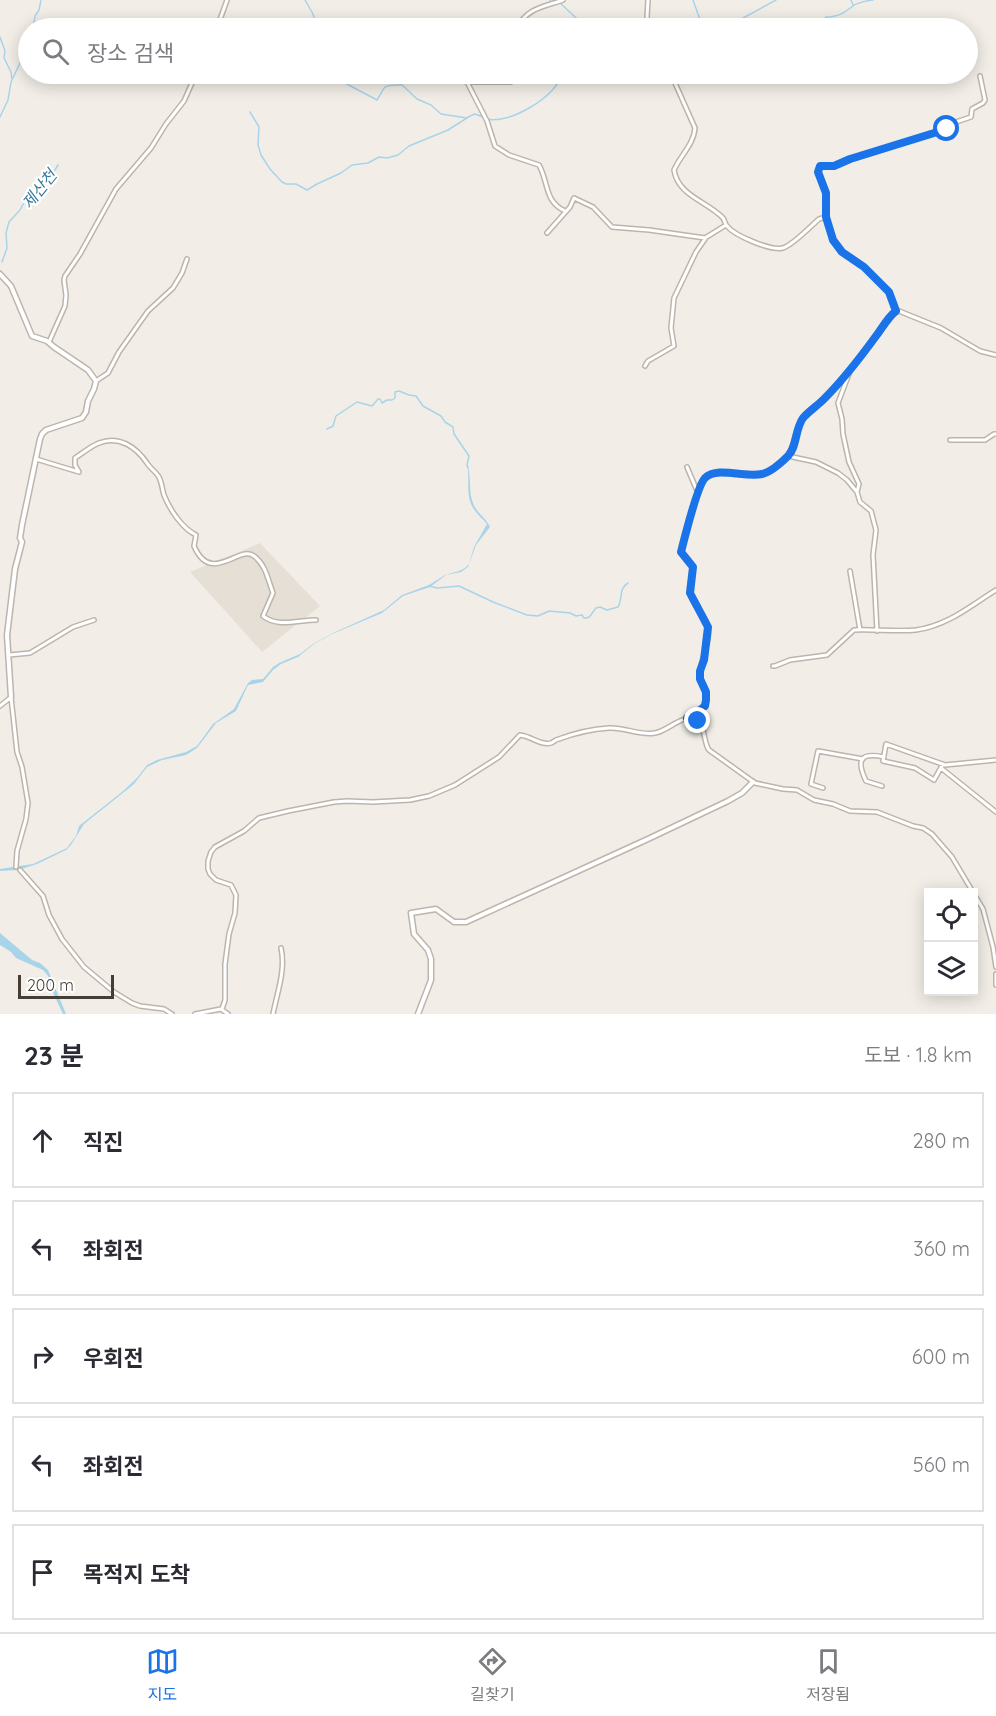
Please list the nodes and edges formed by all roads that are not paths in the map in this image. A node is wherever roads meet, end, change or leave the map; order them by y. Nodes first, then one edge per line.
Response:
1 (227, 0) edge
2 (563, 0) edge
3 (648, 0) edge
4 (221, 18) edge
5 (524, 18) edge
6 (647, 18) edge
7 (980, 76) dead end
8 (192, 84) edge
9 (468, 84) edge
10 (676, 84) edge
11 (565, 211) junction
12 (826, 217) junction
13 (726, 225) junction
14 (547, 233) dead end
15 (705, 238) junction
16 (187, 259) dead end
17 (0, 274) edge
18 (896, 311) junction
19 (49, 342) junction
20 (996, 355) edge
21 (645, 366) dead end
22 (850, 371) junction
23 (96, 381) junction
24 (996, 434) edge
25 (950, 440) dead end
26 (788, 456) junction
27 (36, 459) junction
28 (687, 467) dead end
29 (857, 492) junction
30 (698, 493) junction
31 (850, 571) dead end
32 (996, 590) edge
33 (94, 620) dead end
34 (316, 620) dead end
35 (860, 630) junction
36 (877, 631) junction
37 (9, 656) junction
38 (773, 666) dead end
39 (11, 697) junction
40 (0, 706) edge
41 (687, 718) junction
42 (884, 757) junction
43 (863, 759) junction
44 (996, 760) edge
45 (942, 766) junction
46 (753, 782) junction
47 (882, 786) dead end
48 (824, 788) dead end
49 (996, 812) edge
50 (16, 867) dead end
51 (20, 870) dead end
52 (281, 948) dead end
53 (996, 967) edge
54 (996, 974) edge
55 (996, 985) edge
56 (222, 1009) junction
57 (172, 1014) edge
58 (195, 1014) edge
59 (228, 1014) edge
60 (273, 1014) edge
61 (418, 1014) edge

1 - 4 street
2 - 5 street
3 - 6 street
7 - 12 street
8 - 19 street
9 - 11 street
10 - 13 street
11 - 14 street
11 - 15 street
12 - 13 street
12 - 18 street
13 - 15 street
15 - 21 street
16 - 23 street
17 - 19 street
18 - 20 street
18 - 22 street
19 - 23 street
22 - 26 street
22 - 29 street
23 - 27 street
24 - 25 street
26 - 29 street
26 - 30 street
27 - 34 street
27 - 37 street
28 - 30 street
29 - 36 street
30 - 41 street
31 - 35 street
32 - 36 street
33 - 37 street
35 - 36 street
35 - 38 street
37 - 39 street
39 - 40 street
39 - 50 street
41 - 46 street
41 - 56 street
42 - 43 street
42 - 45 street
42 - 45 street
43 - 47 street
43 - 48 street
44 - 45 street
45 - 49 street
46 - 53 street
46 - 61 street
51 - 57 street
52 - 60 street
54 - 55 street
56 - 58 street
56 - 59 street

